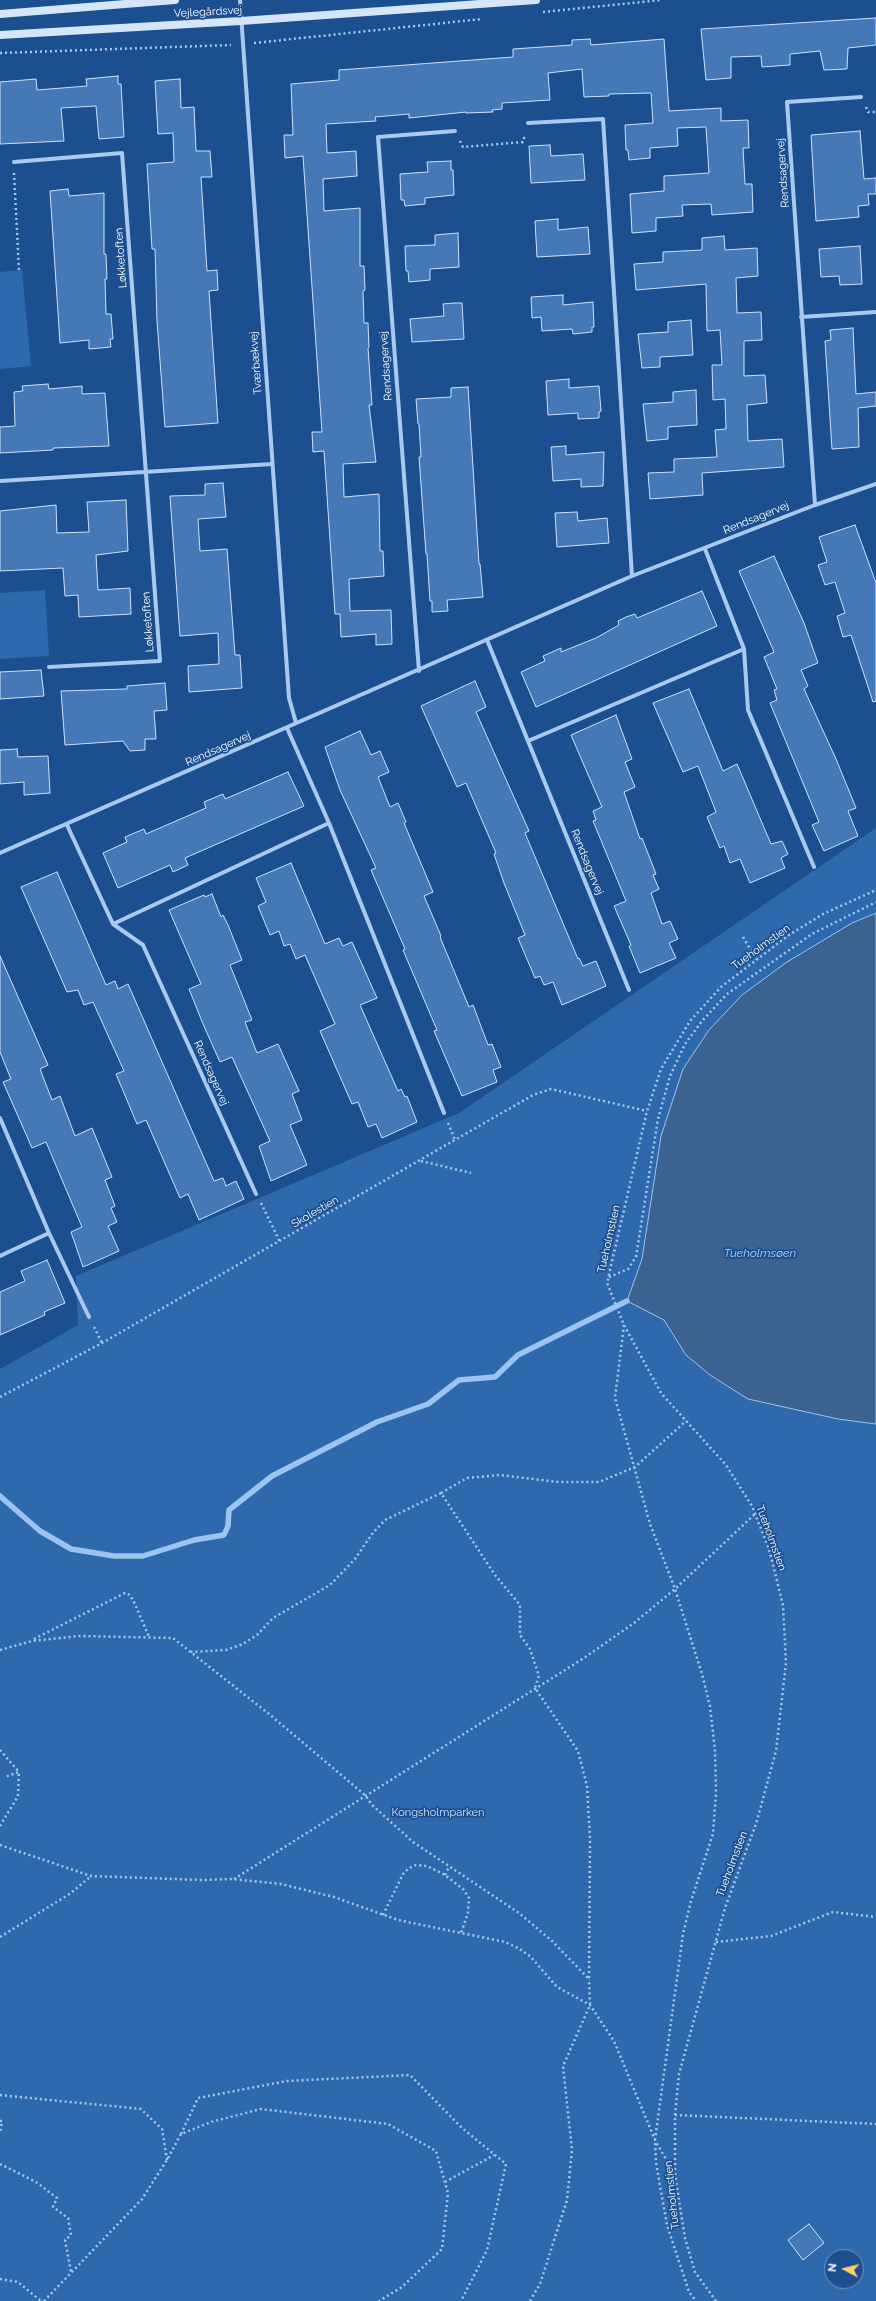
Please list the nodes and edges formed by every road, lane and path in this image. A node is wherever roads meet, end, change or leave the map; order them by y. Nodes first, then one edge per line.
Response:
1 (175, 0) edge
2 (240, 0) edge
3 (536, 0) edge
4 (661, 0) edge
5 (542, 12) dead end
6 (0, 14) edge
7 (488, 19) dead end
8 (241, 21) junction
9 (0, 35) edge
10 (243, 44) junction
11 (0, 53) edge
12 (861, 97) dead end
13 (528, 123) joint
14 (455, 131) joint
15 (14, 162) joint
16 (19, 270) dead end
17 (876, 312) edge
18 (801, 316) junction
19 (272, 464) junction
20 (146, 471) junction
21 (0, 481) edge
22 (876, 486) edge
23 (815, 505) junction
24 (704, 549) junction
25 (632, 576) junction
26 (487, 640) junction
27 (744, 649) junction
28 (49, 667) dead end
29 (419, 671) junction
30 (296, 724) junction
31 (287, 728) junction
32 (528, 741) junction
33 (329, 823) junction
34 (67, 825) junction
35 (0, 853) edge
36 (814, 867) dead end
37 (876, 890) edge
38 (876, 902) edge
39 (113, 924) junction
40 (742, 938) dead end
41 (756, 959) junction
42 (629, 990) dead end
43 (647, 1110) junction
44 (444, 1113) dead end
45 (0, 1118) edge
46 (450, 1127) dead end
47 (455, 1140) junction
48 (421, 1160) junction
49 (471, 1173) dead end
50 (256, 1194) joint
51 (49, 1233) junction
52 (280, 1242) junction
53 (0, 1256) edge
54 (609, 1277) junction
55 (89, 1317) joint
56 (624, 1325) junction
57 (102, 1342) junction
58 (0, 1397) edge
59 (686, 1421) junction
60 (635, 1467) junction
61 (442, 1493) junction
62 (755, 1514) junction
63 (675, 1589) junction
64 (149, 1637) junction
65 (32, 1640) junction
66 (0, 1650) edge
67 (191, 1652) junction
68 (535, 1688) junction
69 (0, 1750) edge
70 (19, 1772) junction
71 (5, 1777) dead end
72 (365, 1795) junction
73 (0, 1826) edge
74 (0, 1845) edge
75 (449, 1867) junction
76 (445, 1875) junction
77 (90, 1876) junction
78 (233, 1879) junction
79 (383, 1915) junction
80 (876, 1917) edge
81 (461, 1933) junction
82 (0, 1937) edge
83 (716, 1942) junction
84 (589, 1979) junction
85 (590, 2004) junction
86 (0, 2095) edge
87 (675, 2115) junction
88 (0, 2121) edge
89 (876, 2124) edge
90 (0, 2133) edge
91 (181, 2134) junction
92 (655, 2140) junction
93 (494, 2155) junction
94 (167, 2160) junction
95 (0, 2164) edge
96 (675, 2175) junction
97 (445, 2182) junction
98 (71, 2273) junction
99 (0, 2278) edge
100 (42, 2301) edge
101 (379, 2301) edge
102 (461, 2301) edge
103 (530, 2301) edge
104 (696, 2301) edge
105 (716, 2301) edge

1 - 6 street, Vejlegårdsvej
2 - 8 street, Tværbækvej
3 - 8 street, Vejlegårdsvej
4 - 5 path
7 - 10 path
8 - 9 street, Vejlegårdsvej
8 - 10 street, Tværbækvej
10 - 11 path
10 - 19 street, Tværbækvej
12 - 18 street, Rendsagervej
13 - 14 path
13 - 25 street
14 - 29 street, Rendsagervej
15 - 16 path
15 - 20 street, Løkketoften
17 - 18 street
18 - 23 street, Rendsagervej
19 - 20 street
19 - 30 street, Tværbækvej
20 - 21 street
20 - 28 street, Løkketoften
22 - 23 street, Rendsagervej
23 - 24 street, Rendsagervej
24 - 25 street, Rendsagervej
24 - 27 street
25 - 26 street, Rendsagervej
26 - 29 street, Rendsagervej
26 - 32 street, Rendsagervej
27 - 32 street
27 - 36 street
29 - 30 street, Rendsagervej
30 - 31 street, Rendsagervej
31 - 33 street
31 - 34 street, Rendsagervej
32 - 42 street, Rendsagervej
33 - 39 street
33 - 44 street
34 - 35 street, Rendsagervej
34 - 39 street
37 - 41 path, Tueholmstien
38 - 54 path
39 - 50 street, Rendsagervej
40 - 41 path
41 - 43 path, Tueholmstien
43 - 47 path, Skolestien
43 - 54 path, Tueholmstien
45 - 51 street
46 - 47 path
47 - 48 path, Skolestien
48 - 49 path
48 - 52 path, Skolestien
50 - 52 path
51 - 53 street
51 - 55 street
52 - 57 path, Skolestien
54 - 56 path, Tueholmstien
55 - 57 path
56 - 59 path, Tueholmstien
56 - 60 path
57 - 58 path, Skolestien
59 - 60 path
59 - 62 path, Tueholmstien
60 - 61 path
60 - 63 path
61 - 67 path
61 - 68 path
62 - 63 path
62 - 83 path, Tueholmstien
63 - 68 path
63 - 92 path
64 - 65 path
64 - 65 path
64 - 67 path
65 - 66 path
67 - 72 path
68 - 72 path
68 - 84 path
69 - 70 path
70 - 71 path
70 - 73 path
72 - 75 path
72 - 78 path
74 - 77 path
75 - 76 path
75 - 84 path
76 - 79 path
76 - 81 path
77 - 78 path
77 - 82 path
78 - 79 path
79 - 81 path
80 - 83 path
81 - 85 path
83 - 87 path, Tueholmstien
84 - 85 path
85 - 92 path
85 - 103 path
86 - 94 path
87 - 89 path
87 - 96 path, Tueholmstien
88 - 90 path
91 - 93 path
91 - 94 path
91 - 97 path
92 - 96 path
92 - 104 path
93 - 97 path
93 - 102 path
94 - 98 path
95 - 98 path
96 - 105 path, Tueholmstien
97 - 101 path
98 - 100 path
99 - 100 path

